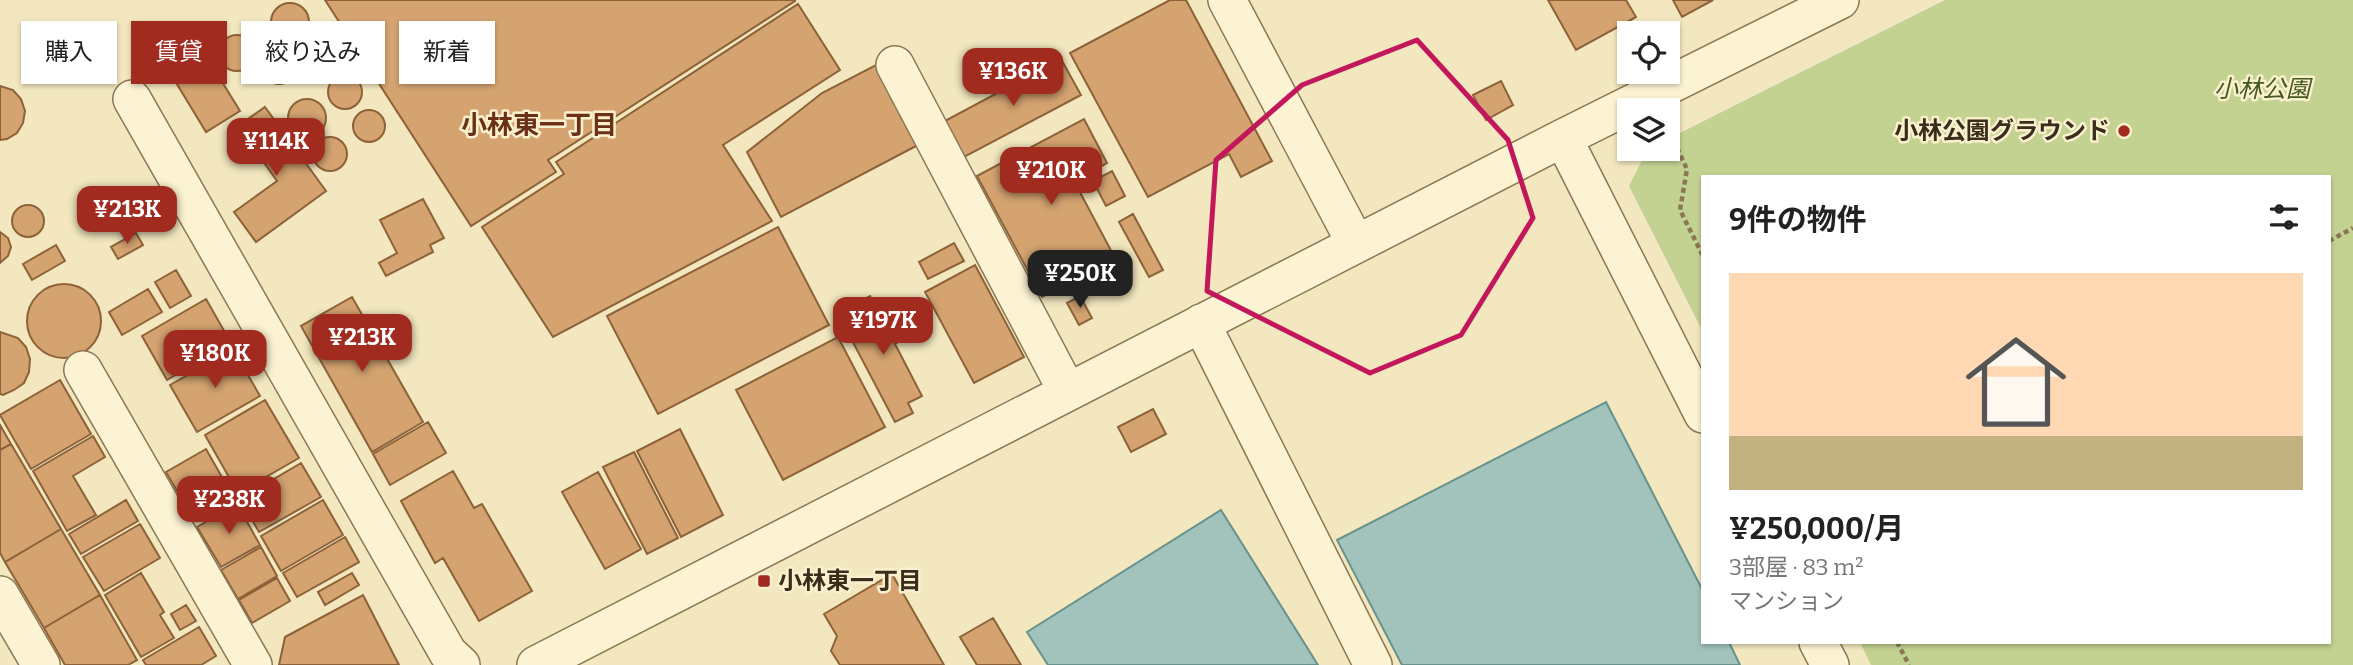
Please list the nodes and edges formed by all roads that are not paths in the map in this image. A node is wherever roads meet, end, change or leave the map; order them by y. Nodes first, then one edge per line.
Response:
1 (1227, 0) edge
2 (1840, 0) edge
3 (895, 65) dead end
4 (132, 99) dead end
5 (1563, 138) junction
6 (1356, 244) junction
7 (1201, 323) junction
8 (83, 370) dead end
9 (1068, 391) junction
10 (1701, 410) edge
11 (0, 595) edge
12 (1819, 644) edge
13 (41, 665) edge
14 (253, 665) edge
15 (461, 665) edge
16 (536, 665) edge
17 (1373, 665) edge
18 (1830, 665) edge

1 - 6 street
2 - 5 street
3 - 9 street
4 - 15 street
5 - 6 street
5 - 10 street
6 - 7 street
7 - 9 street
7 - 17 street
8 - 14 street
9 - 16 street
11 - 13 street
12 - 18 street

